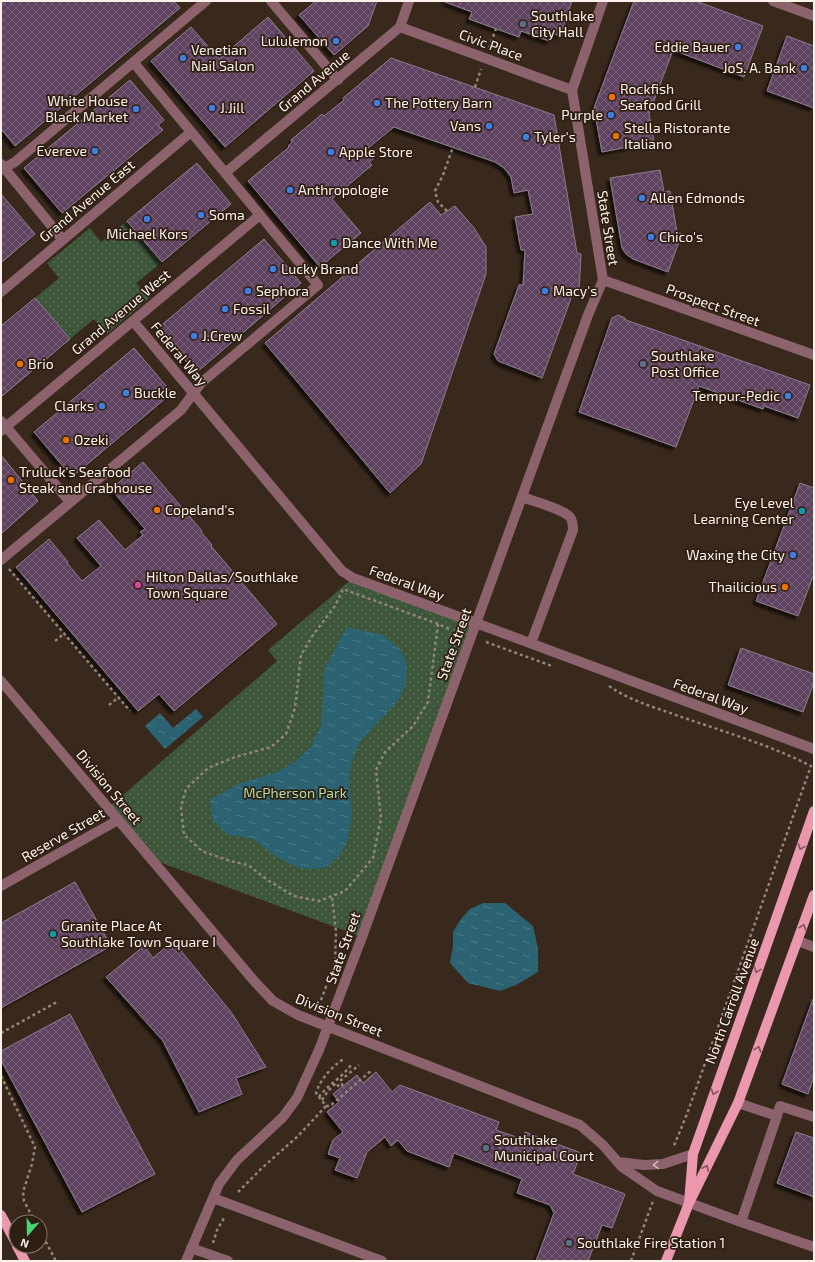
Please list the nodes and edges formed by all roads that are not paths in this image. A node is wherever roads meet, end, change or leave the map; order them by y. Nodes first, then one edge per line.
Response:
1 (206, 1) edge
2 (271, 1) edge
3 (409, 1) edge
4 (603, 1) edge
5 (773, 1) edge
6 (814, 16) edge
7 (400, 27) junction
8 (134, 63) junction
9 (338, 80) junction
10 (572, 90) junction
11 (191, 132) junction
12 (2, 168) edge
13 (226, 173) junction
14 (260, 215) junction
15 (63, 240) junction
16 (603, 280) junction
17 (1, 292) edge
18 (133, 321) junction
19 (814, 355) edge
20 (193, 393) junction
21 (3, 426) edge
22 (522, 497) junction
23 (70, 502) junction
24 (1, 560) edge
25 (476, 623) junction
26 (531, 643) junction
27 (1, 681) edge
28 (814, 749) edge
29 (814, 811) edge
30 (118, 820) junction
31 (1, 886) edge
32 (814, 895) edge
33 (798, 941) junction
34 (814, 947) edge
35 (328, 1027) junction
36 (738, 1103) junction
37 (777, 1116) junction
38 (814, 1118) edge
39 (693, 1154) junction
40 (618, 1162) junction
41 (213, 1198) junction
42 (688, 1203) junction
43 (1, 1215) edge
44 (741, 1222) junction
45 (8, 1228) edge
46 (814, 1247) edge
47 (191, 1248) junction
48 (186, 1261) edge
49 (228, 1261) edge
50 (382, 1261) edge
51 (666, 1261) edge

1 - 8 street
2 - 9 street
3 - 7 street
4 - 10 street, State Street
5 - 6 street
7 - 9 street, Grand Avenue
7 - 10 street, Civic Place
8 - 11 street
8 - 12 street
9 - 13 street, Grand Avenue
10 - 16 street, State Street
11 - 13 street
11 - 15 street, Grand Avenue East
12 - 15 street
13 - 14 street
14 - 18 street, Grand Avenue West
14 - 20 street
15 - 17 street, Grand Avenue East
16 - 19 street, Prospect Street
16 - 22 street, State Street
18 - 20 street, Federal Way
18 - 21 street, Grand Avenue West
20 - 23 street
20 - 25 street, Federal Way
21 - 23 street
22 - 25 street, State Street
22 - 26 street
23 - 24 street
25 - 26 street, Federal Way
25 - 35 street, State Street
26 - 28 street, Federal Way
27 - 30 street, Division Street
29 -> 39 main road, North Carroll Avenue
30 - 31 street, Reserve Street
30 - 35 street, Division Street
33 -> 32 main road, North Carroll Avenue
33 - 34 street
36 -> 33 main road, North Carroll Avenue
35 - 40 street, Division Street
35 - 41 street, State Street
36 - 37 street
42 -> 36 main road, North Carroll Avenue
37 - 38 street
37 - 44 street
39 -> 40 street
39 - 42 main road, North Carroll Avenue
40 - 42 street, Division Street
41 - 47 street, State Street
41 - 50 street
42 - 44 street, Division Street
42 - 51 main road, North Carroll Avenue
43 - 45 main road
44 - 46 street, Division Street
47 - 48 street, State Street
47 - 49 street

